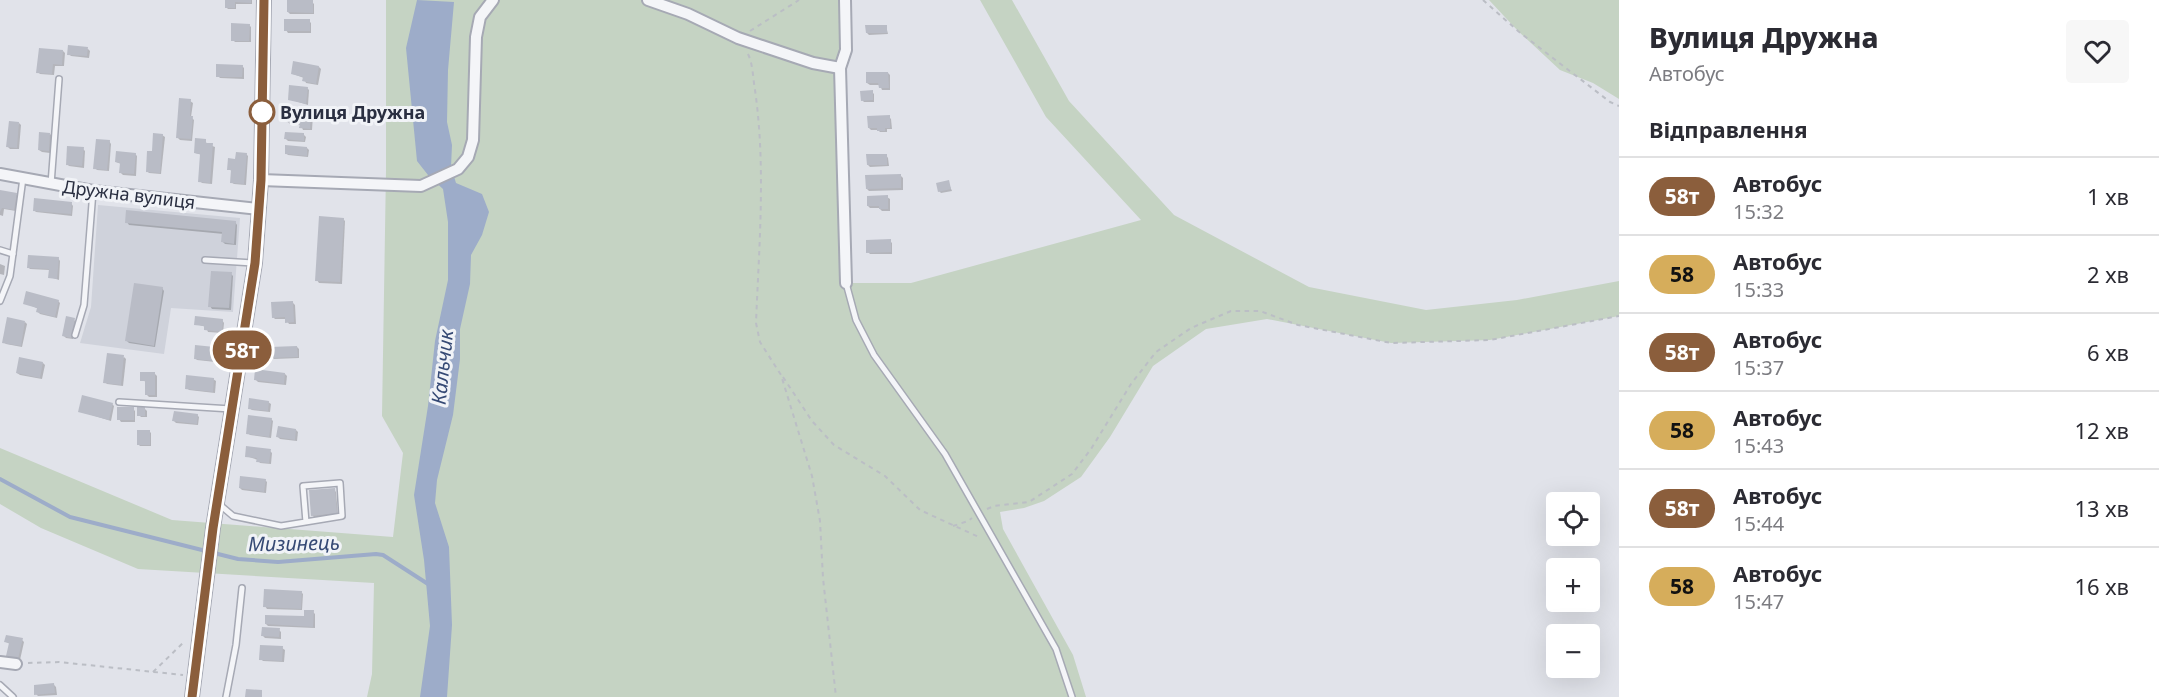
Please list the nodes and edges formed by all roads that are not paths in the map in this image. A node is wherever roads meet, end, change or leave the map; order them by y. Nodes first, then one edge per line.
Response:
1 (264, 0) edge
2 (493, 0) edge
3 (648, 0) edge
4 (845, 0) edge
5 (840, 68) junction
6 (59, 79) dead end
7 (0, 174) edge
8 (22, 178) junction
9 (261, 180) junction
10 (51, 184) junction
11 (93, 191) junction
12 (259, 209) junction
13 (0, 250) edge
14 (13, 254) junction
15 (205, 260) dead end
16 (255, 263) junction
17 (846, 283) joint
18 (0, 301) edge
19 (75, 335) dead end
20 (119, 402) dead end
21 (231, 410) junction
22 (216, 503) junction
23 (306, 522) junction
24 (242, 588) dead end
25 (0, 662) edge
26 (16, 664) road end
27 (0, 685) edge
28 (13, 697) edge
29 (192, 697) edge
30 (226, 697) edge
31 (1072, 697) edge

1 - 9 street
2 - 9 street
3 - 5 street
4 - 5 street
5 - 17 street
6 - 10 lane
7 - 8 street, Дружна вулиця
8 - 10 street, Дружна вулиця
8 - 14 lane
9 - 12 street
10 - 11 street, Дружна вулиця
11 - 12 street, Дружна вулиця
11 - 19 lane
12 - 16 street
13 - 14 lane
14 - 18 lane
15 - 16 lane
16 - 21 street
17 - 31 lane
20 - 21 lane
21 - 22 street
22 - 23 lane
22 - 29 street
23 - 23 lane
24 - 30 lane
25 - 26 street
27 - 28 lane

